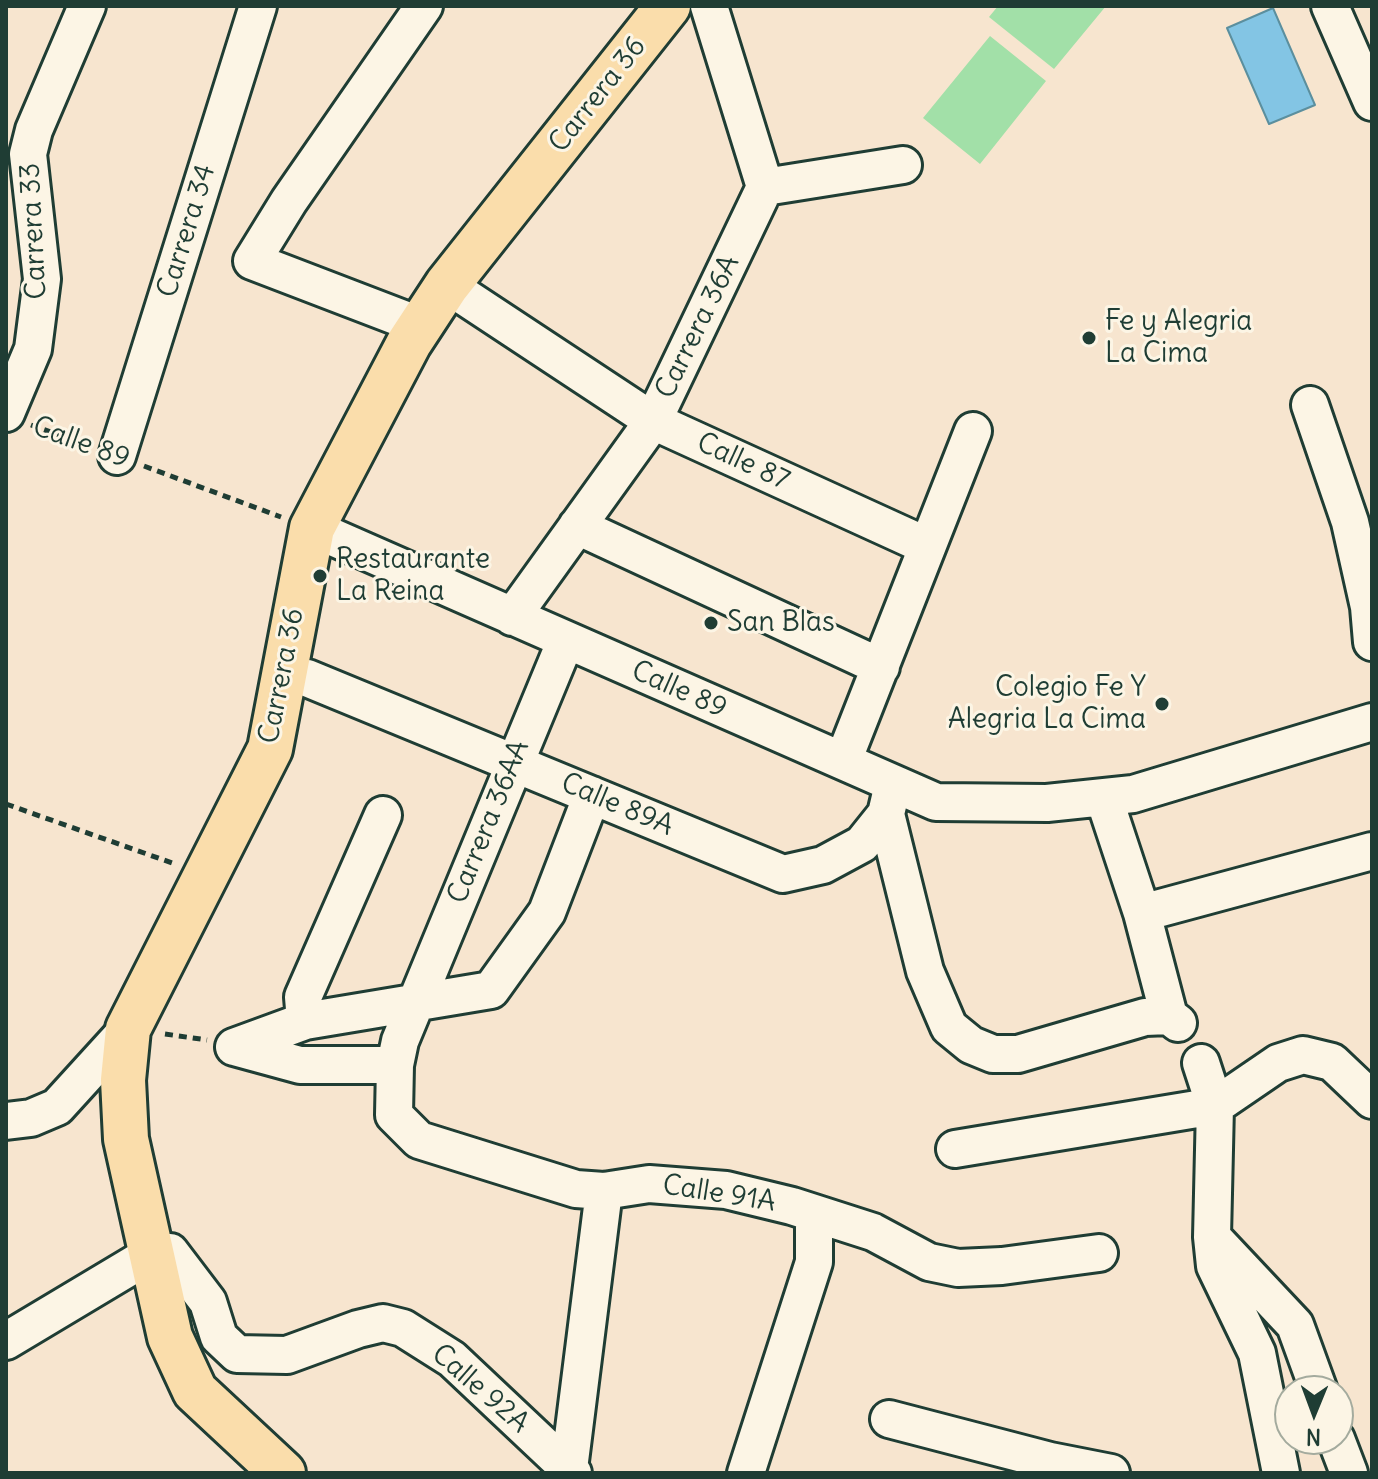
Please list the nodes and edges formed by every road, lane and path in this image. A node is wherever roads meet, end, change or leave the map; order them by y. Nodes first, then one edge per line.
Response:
1 (87, 6) edge
2 (258, 6) edge
3 (424, 6) edge
4 (668, 6) edge
5 (709, 6) edge
6 (1330, 6) edge
7 (1372, 102) edge
8 (903, 165) dead end
9 (765, 187) junction
10 (447, 285) junction
11 (419, 325) junction
12 (1310, 405) dead end
13 (13, 417) edge
14 (653, 421) junction
15 (973, 431) dead end
16 (117, 456) junction
17 (577, 526) junction
18 (312, 528) junction
19 (927, 546) junction
20 (512, 617) junction
21 (566, 640) junction
22 (1372, 642) edge
23 (881, 667) junction
24 (307, 678) dead end
25 (1372, 722) edge
26 (843, 761) junction
27 (513, 762) junction
28 (592, 795) junction
29 (1104, 798) junction
30 (890, 799) junction
31 (6, 804) edge
32 (383, 815) dead end
33 (1372, 851) edge
34 (204, 874) junction
35 (1142, 913) junction
36 (415, 1005) junction
37 (305, 1021) junction
38 (128, 1029) junction
39 (234, 1047) junction
40 (1201, 1063) dead end
41 (395, 1065) junction
42 (1372, 1100) edge
43 (1215, 1106) junction
44 (6, 1121) edge
45 (955, 1149) dead end
46 (604, 1191) junction
47 (814, 1214) junction
48 (1212, 1237) junction
49 (153, 1253) junction
50 (1099, 1253) dead end
51 (6, 1341) edge
52 (1313, 1375) edge
53 (889, 1419) dead end
54 (1044, 1467) edge
55 (569, 1472) edge
56 (283, 1473) edge
57 (746, 1473) edge
58 (1111, 1473) edge
59 (1281, 1473) edge

1 - 13 street, Carrera 33
2 - 16 street, Carrera 34
3 - 11 street
4 - 10 main road, Carrera 36
5 - 9 street
6 - 7 street
8 - 9 street
9 - 14 street, Carrera 36A
10 - 11 main road, Carrera 36
10 - 14 street, Calle 87
11 - 18 main road, Carrera 36
12 - 22 street
13 - 16 path, Calle 89
14 - 17 street, Carrera 36A
14 - 19 street, Calle 87
15 - 19 street
16 - 18 path, Calle 89
17 - 20 street, Carrera 36A
17 - 23 street
18 - 20 street, Calle 89
18 - 34 main road, Carrera 36
19 - 23 street
20 - 21 street, Calle 89
21 - 26 street, Calle 89
21 - 27 street, Carrera 36AA
23 - 26 street
24 - 27 street, Calle 89A
25 - 29 street, Calle 89
26 - 30 street, Calle 89
27 - 28 street, Calle 89A
27 - 36 street, Carrera 36AA
28 - 30 street, Calle 89A
28 - 36 street
29 - 30 street, Calle 89
29 - 35 street
30 - 35 street
31 - 34 path
32 - 37 street
33 - 35 street
34 - 38 main road, Carrera 36
36 - 37 street
36 - 41 street, Carrera 36AA
37 - 39 street
38 - 39 path
38 - 44 street
38 - 49 main road, Carrera 36
39 - 41 street
40 - 43 street
41 - 46 street, Calle 91A
42 - 43 street
43 - 45 street
43 - 48 street
46 - 47 street, Calle 91A
46 - 55 street
47 - 50 street, Calle 91A
47 - 57 street
48 - 52 street
48 - 59 street
49 - 51 street
49 - 55 street, Calle 92A
49 - 56 main road, Carrera 36
53 - 54 street
54 - 58 street

